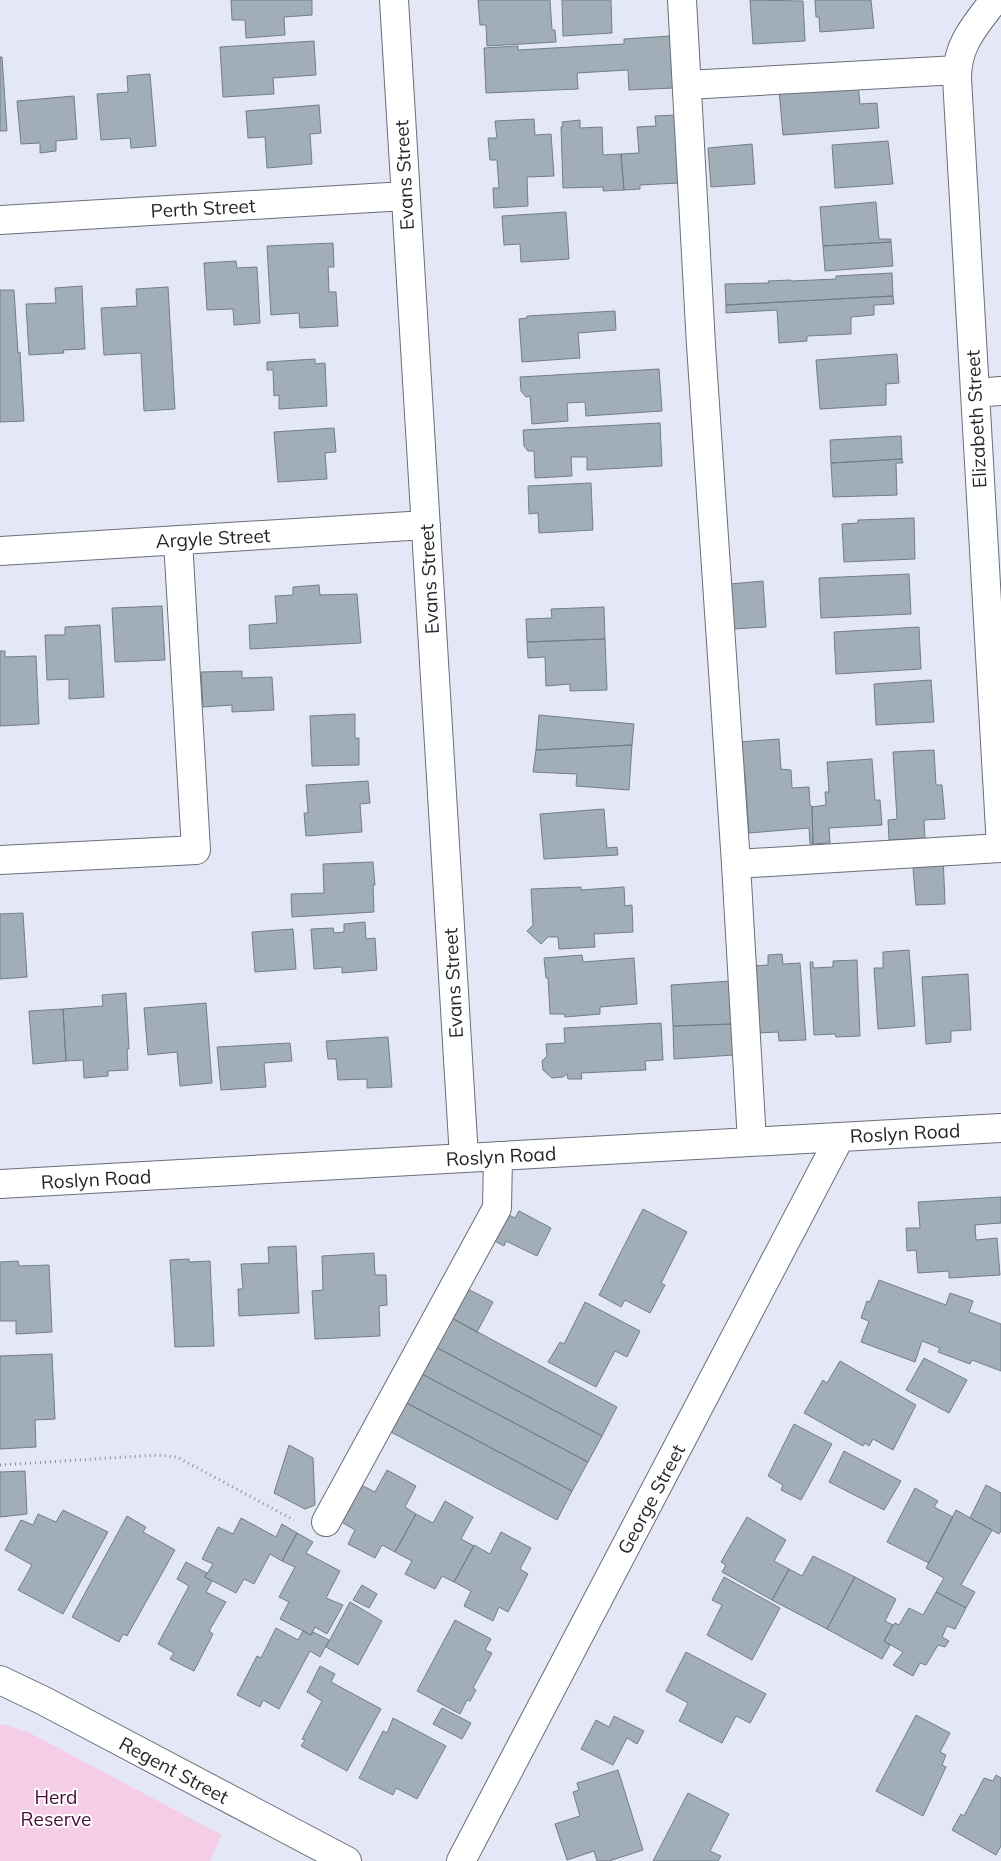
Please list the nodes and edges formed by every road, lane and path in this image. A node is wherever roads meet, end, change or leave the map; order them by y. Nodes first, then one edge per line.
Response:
1 (394, 0) edge
2 (682, 0) edge
3 (995, 4) edge
4 (957, 70) junction
5 (687, 85) junction
6 (405, 196) junction
7 (0, 220) edge
8 (988, 392) edge
9 (426, 525) junction
10 (178, 540) junction
11 (0, 550) edge
12 (1001, 847) edge
13 (0, 860) edge
14 (736, 864) junction
15 (1001, 1128) edge
16 (840, 1137) junction
17 (752, 1142) junction
18 (498, 1156) junction
19 (464, 1158) junction
20 (0, 1184) edge
21 (0, 1465) edge
22 (326, 1522) joint
23 (0, 1680) edge
24 (347, 1861) edge
25 (461, 1861) edge

1 - 6 street, Evans Street
2 - 5 street
3 - 4 street, Elizabeth Street
4 - 5 street
4 - 8 street, Elizabeth Street
5 - 14 street
6 - 7 street, Perth Street
6 - 9 street, Evans Street
8 - 12 street, Elizabeth Street
9 - 10 street, Argyle Street
9 - 19 street, Evans Street
10 - 11 street, Argyle Street
10 - 13 street
12 - 14 street
14 - 17 street
15 - 16 street, Roslyn Road
16 - 17 street, Roslyn Road
16 - 25 street, George Street
17 - 18 street, Roslyn Road
18 - 19 street, Roslyn Road
18 - 22 street
19 - 20 street, Roslyn Road
21 - 22 path
23 - 24 street, Regent Street

